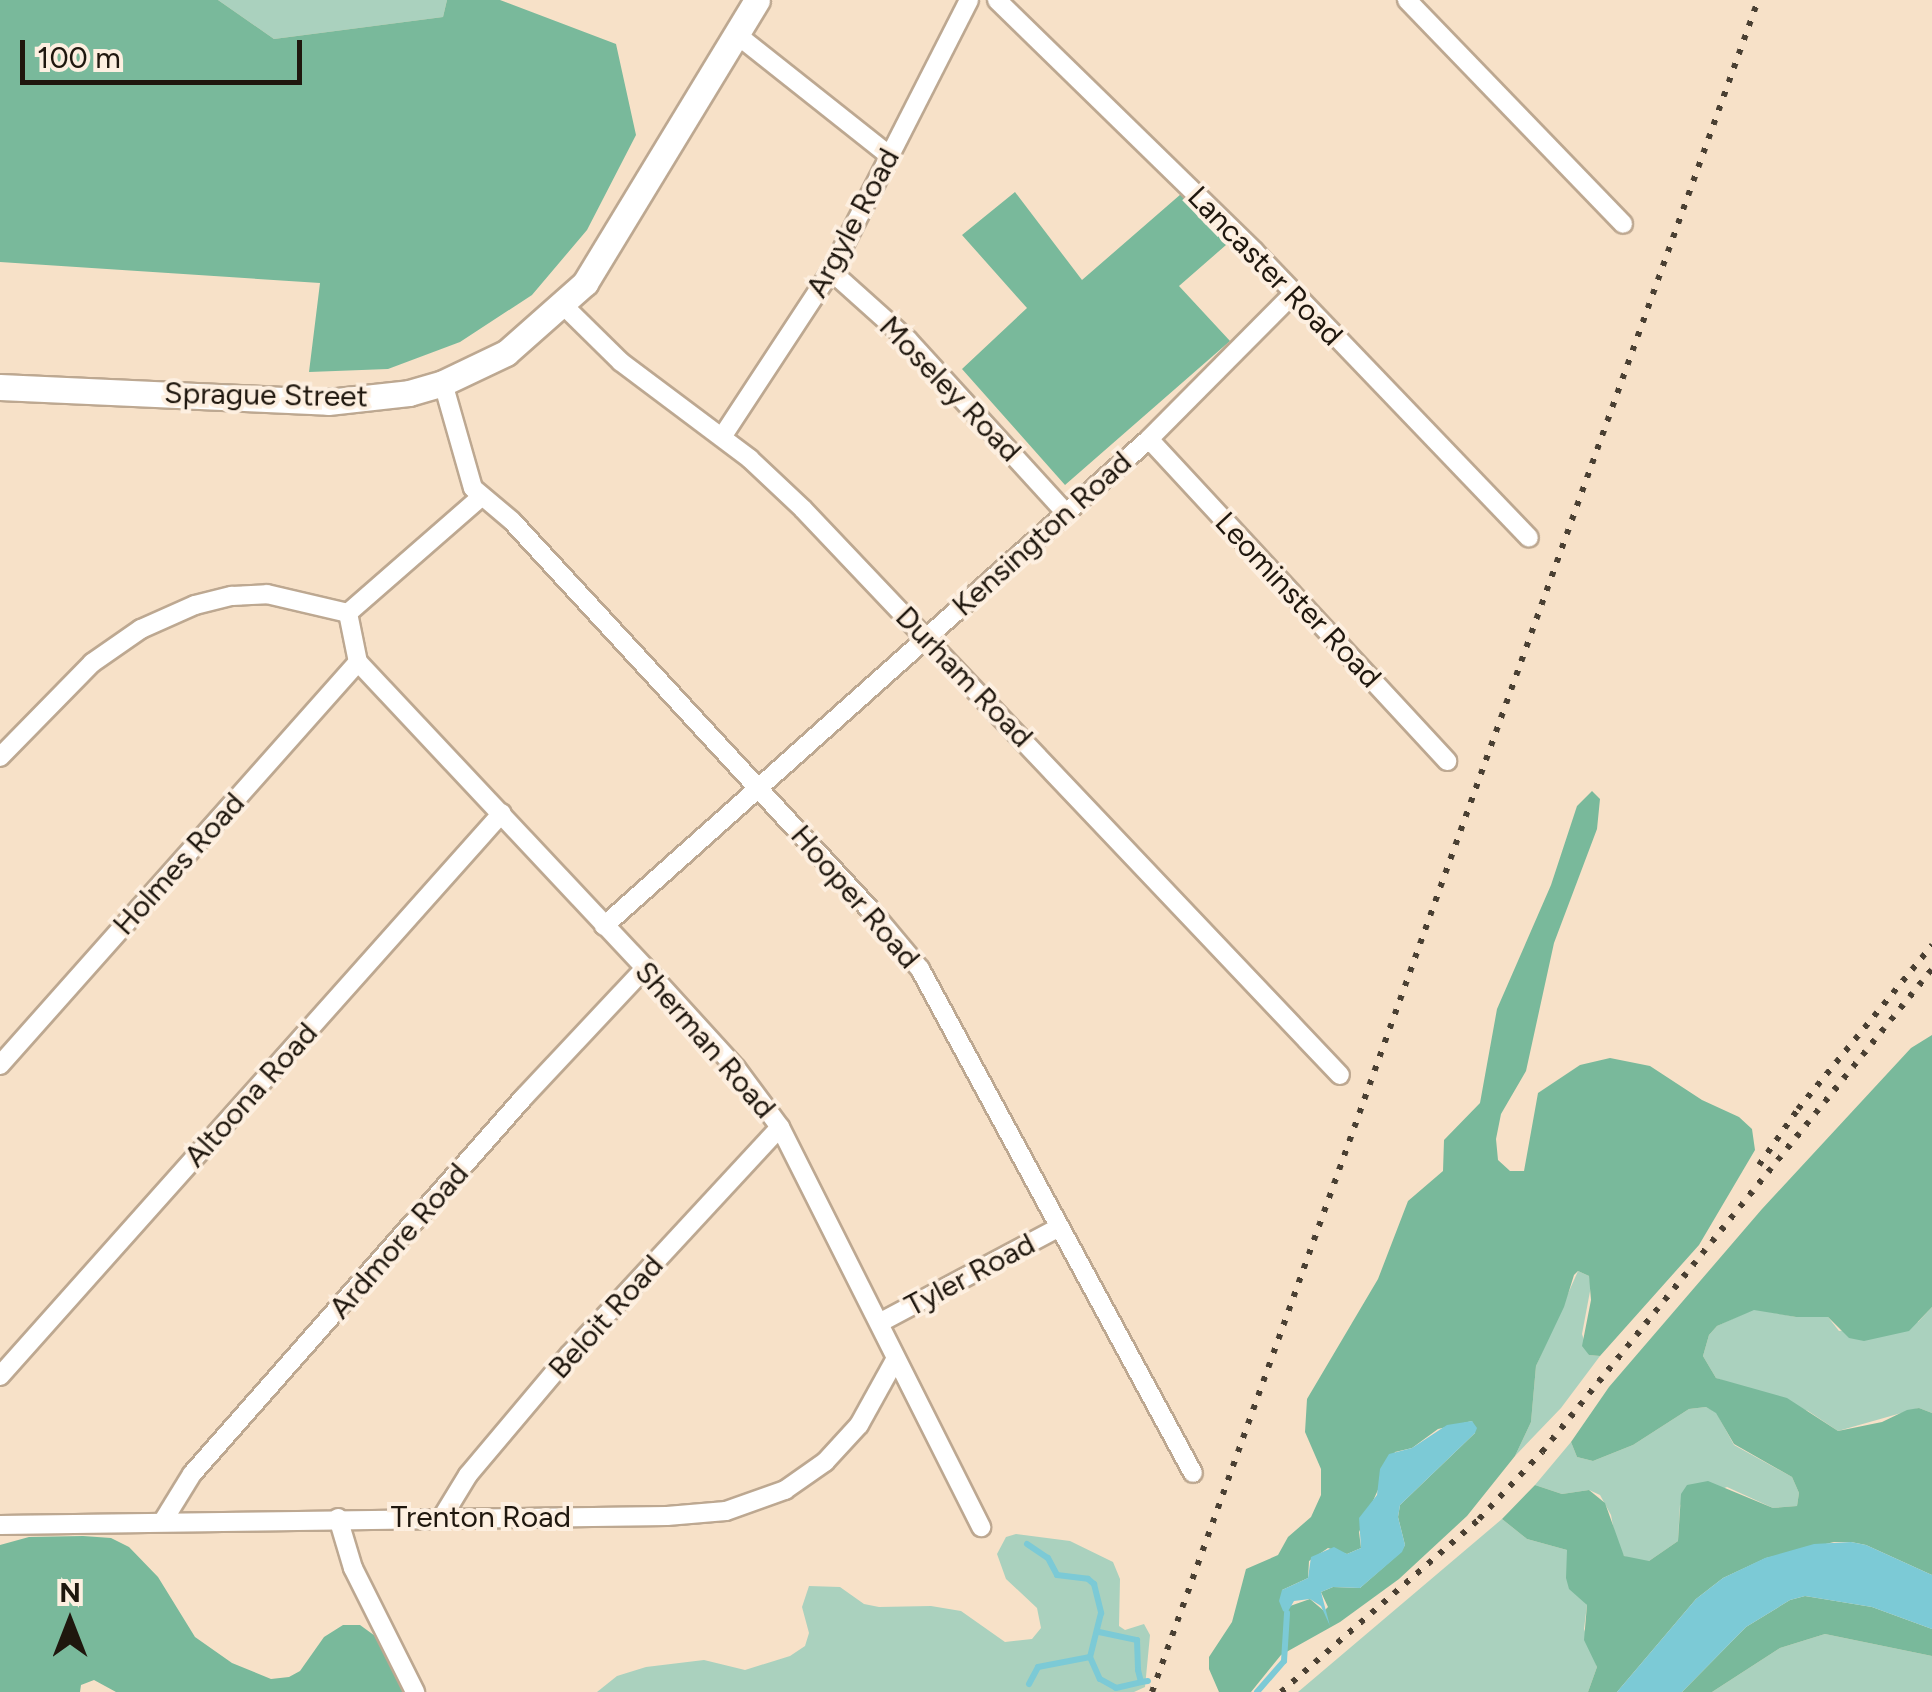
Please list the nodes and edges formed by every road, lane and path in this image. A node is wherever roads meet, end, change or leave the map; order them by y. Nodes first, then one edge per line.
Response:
1 (757, 0) edge
2 (969, 0) edge
3 (997, 0) edge
4 (1408, 0) edge
5 (736, 34) junction
6 (890, 156) junction
7 (1623, 224) dead end
8 (831, 270) junction
9 (1293, 294) junction
10 (563, 306) junction
11 (443, 383) junction
12 (0, 388) edge
13 (722, 437) junction
14 (1149, 438) junction
15 (481, 497) junction
16 (1064, 512) junction
17 (1529, 538) dead end
18 (348, 614) junction
19 (926, 638) junction
20 (358, 662) junction
21 (0, 758) edge
22 (1448, 761) dead end
23 (758, 788) junction
24 (502, 813) junction
25 (604, 926) junction
26 (645, 968) junction
27 (0, 1065) edge
28 (1340, 1075) dead end
29 (780, 1127) junction
30 (1058, 1228) junction
31 (882, 1322) junction
32 (896, 1360) junction
33 (0, 1376) edge
34 (1193, 1473) dead end
35 (444, 1516) junction
36 (338, 1518) junction
37 (163, 1522) junction
38 (0, 1525) edge
39 (981, 1527) dead end
40 (415, 1692) edge

1 - 5 main road, Sprague Street
2 - 6 street, Argyle Road
3 - 9 street, Lancaster Road
4 - 7 street
5 - 6 street
5 - 10 main road, Sprague Street
6 - 8 street, Argyle Road
8 - 13 street, Argyle Road
8 - 16 street, Moseley Road
9 - 14 street, Kensington Road
9 - 17 street, Lancaster Road
10 - 11 main road, Sprague Street
10 - 13 street, Durham Road
11 - 12 main road, Sprague Street
11 - 15 street, Hooper Road
13 - 19 street, Durham Road
14 - 16 street, Kensington Road
14 - 22 street, Leominster Road
15 - 18 street
15 - 23 street, Hooper Road
16 - 19 street, Kensington Road
18 - 20 street
18 - 21 street
19 - 23 street, Kensington Road
19 - 28 street, Durham Road
20 - 24 street, Sherman Road
20 - 27 street, Holmes Road
23 - 25 street, Kensington Road
23 - 30 street, Hooper Road
24 - 25 street, Sherman Road
24 - 33 street, Altoona Road
25 - 26 street, Sherman Road
26 - 29 street, Sherman Road
26 - 37 street, Ardmore Road
29 - 31 street, Sherman Road
29 - 35 street, Beloit Road
30 - 31 street, Tyler Road
30 - 34 street, Hooper Road
31 - 32 street, Sherman Road
32 - 35 street, Trenton Road
32 - 39 street, Sherman Road
35 - 36 street, Trenton Road
36 - 37 street, Trenton Road
36 - 40 street
37 - 38 street, Trenton Road

